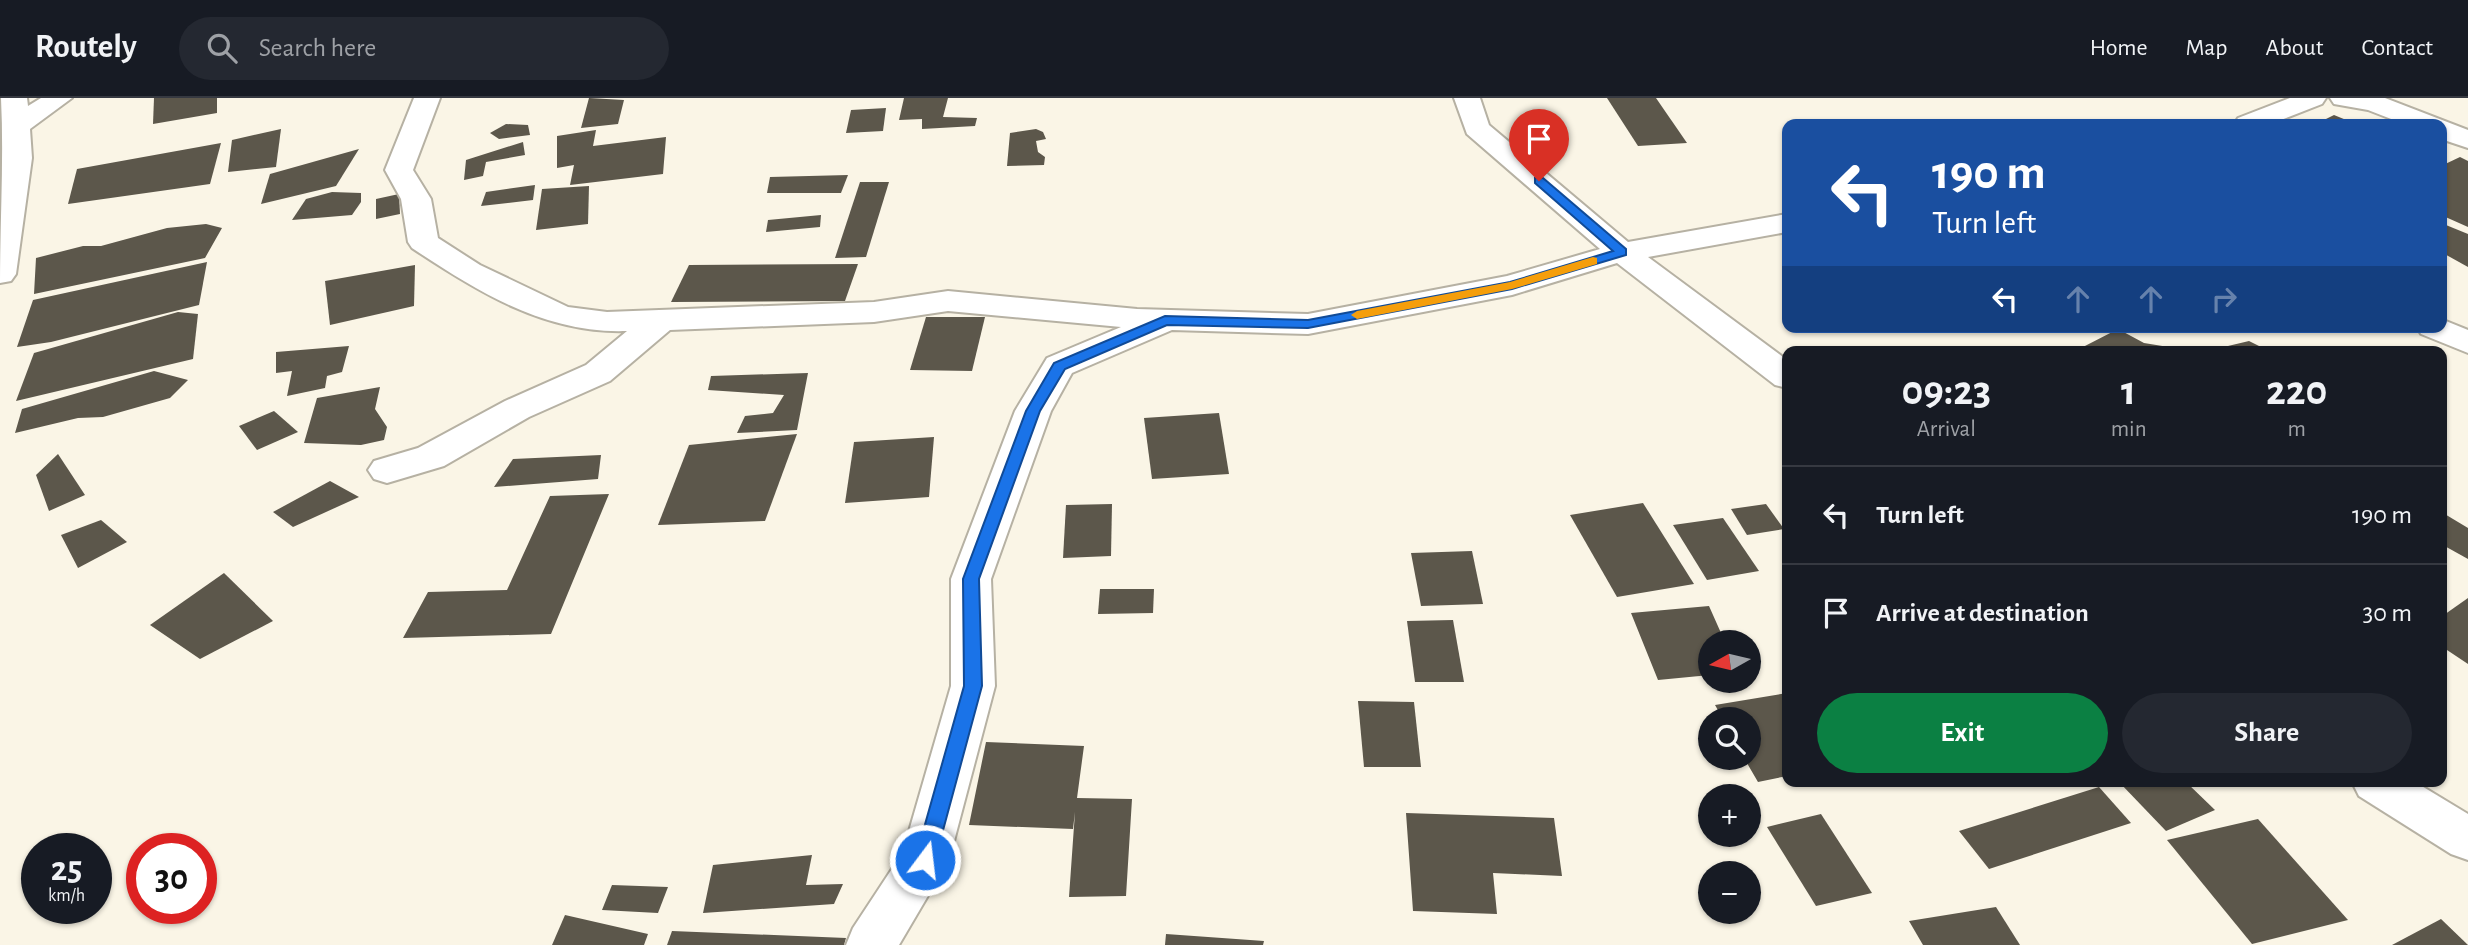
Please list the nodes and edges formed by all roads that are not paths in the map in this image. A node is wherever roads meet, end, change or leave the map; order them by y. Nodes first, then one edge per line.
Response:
1 (59, 98) edge
2 (427, 98) edge
3 (1466, 98) edge
4 (2314, 98) edge
5 (2343, 98) edge
6 (2261, 119) edge
7 (2415, 119) edge
8 (11, 128) edge
9 (2447, 131) edge
10 (2468, 140) edge
11 (1782, 224) edge
12 (1622, 252) junction
13 (0, 274) edge
14 (661, 320) junction
15 (1165, 320) junction
16 (2446, 333) edge
17 (2468, 343) edge
18 (1782, 373) edge
19 (387, 470) dead end
20 (2383, 787) edge
21 (2468, 839) edge
22 (871, 945) edge

1 - 8 street
2 - 14 street
3 - 12 street
4 - 6 street
5 - 7 street
8 - 13 street
9 - 10 street
11 - 12 street
12 - 15 street
12 - 18 street
14 - 15 street
14 - 19 street
15 - 22 street
16 - 17 street
20 - 21 street

